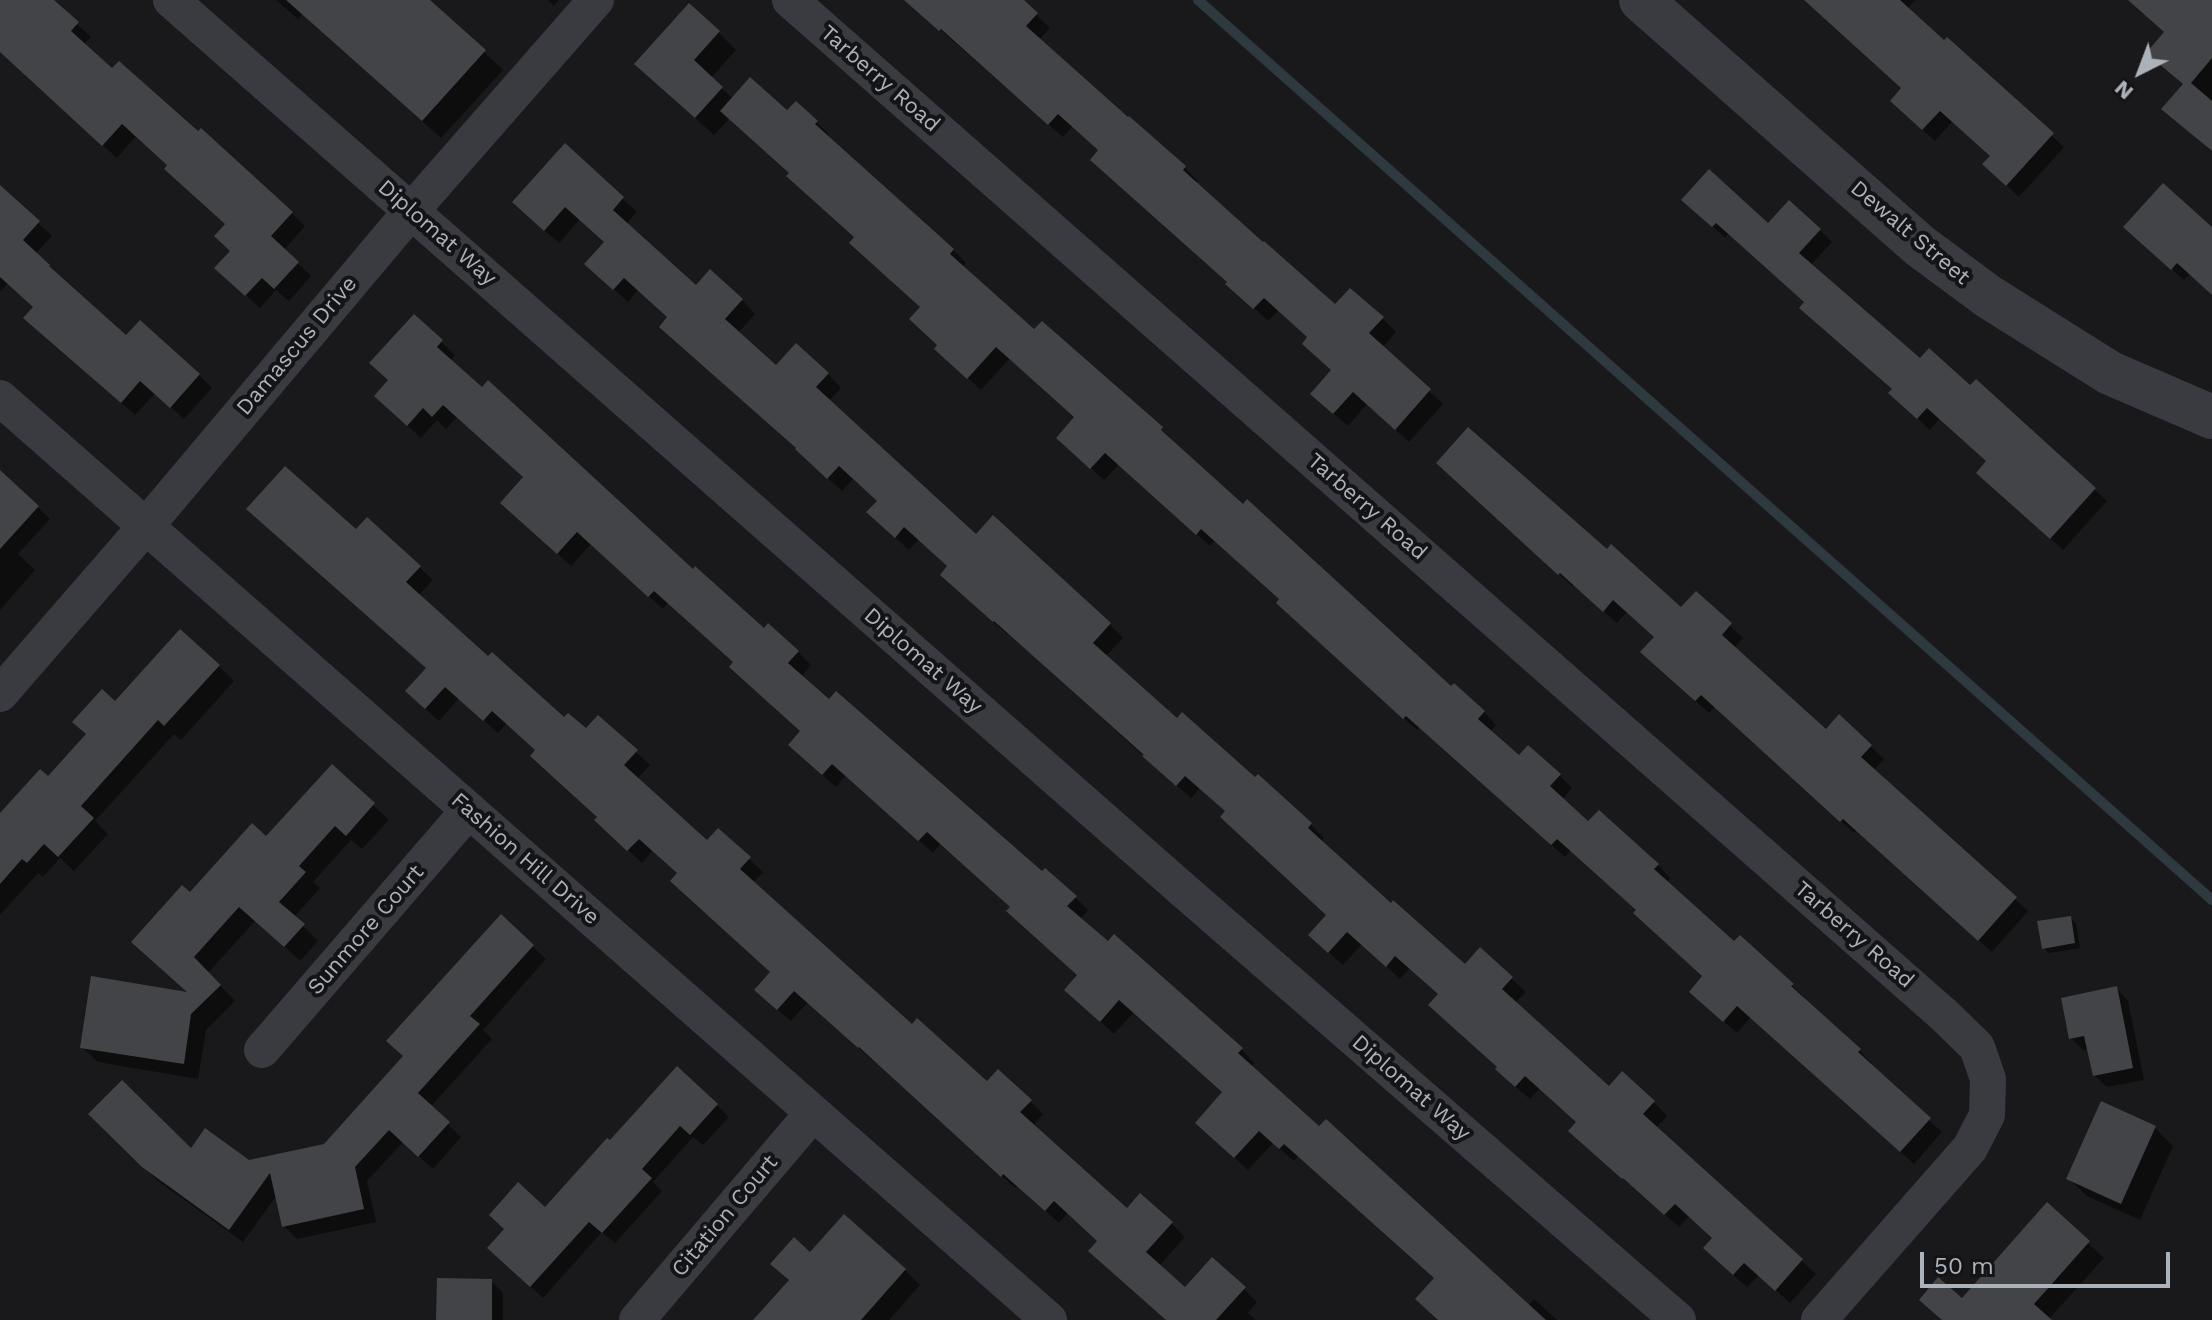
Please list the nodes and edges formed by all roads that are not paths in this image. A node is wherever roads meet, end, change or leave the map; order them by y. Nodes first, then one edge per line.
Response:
1 (171, 0) edge
2 (596, 0) edge
3 (790, 0) edge
4 (1641, 0) edge
5 (412, 210) junction
6 (0, 398) edge
7 (2212, 417) edge
8 (146, 526) junction
9 (0, 694) edge
10 (469, 810) junction
11 (262, 1050) dead end
12 (813, 1113) junction
13 (637, 1320) edge
14 (1049, 1320) edge
15 (1678, 1320) edge
16 (1819, 1320) edge

1 - 5 street, Diplomat Way
2 - 5 street, Damascus Drive
3 - 16 street, Tarberry Road
4 - 7 street, Dewalt Street
5 - 8 street, Damascus Drive
5 - 15 street, Diplomat Way
6 - 8 street, Fashion Hill Drive
8 - 9 street, Damascus Drive
8 - 10 street, Fashion Hill Drive
10 - 11 street, Sunmore Court
10 - 12 street, Fashion Hill Drive
12 - 13 street, Citation Court
12 - 14 street, Fashion Hill Drive

